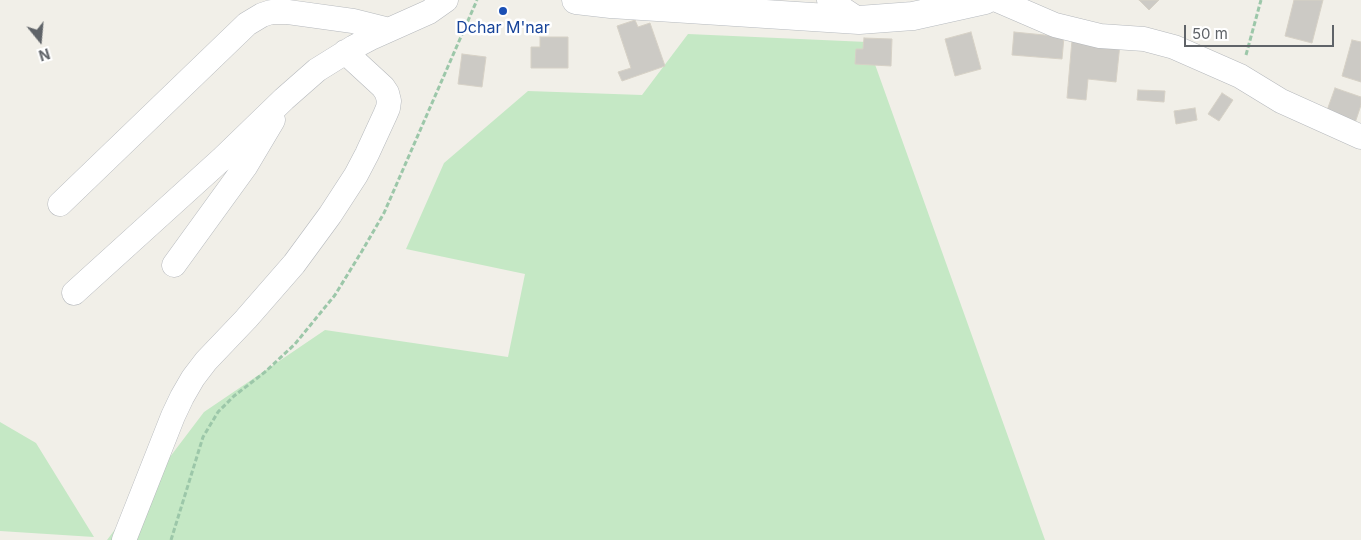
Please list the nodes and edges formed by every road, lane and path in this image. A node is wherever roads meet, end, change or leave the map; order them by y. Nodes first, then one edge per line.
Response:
1 (446, 0) edge
2 (477, 0) edge
3 (576, 0) edge
4 (829, 0) edge
5 (985, 0) edge
6 (997, 0) edge
7 (1261, 0) edge
8 (859, 20) junction
9 (388, 30) junction
10 (345, 52) junction
11 (1240, 76) junction
12 (284, 99) junction
13 (1361, 136) edge
14 (60, 204) dead end
15 (174, 265) dead end
16 (74, 293) dead end
17 (124, 540) edge
18 (171, 540) edge

1 - 9 street
2 - 18 path
3 - 8 street
4 - 8 street
5 - 8 street
6 - 11 street
7 - 11 path
9 - 10 street
9 - 14 street
10 - 12 street
10 - 17 street
11 - 13 street
12 - 15 street
12 - 16 street

